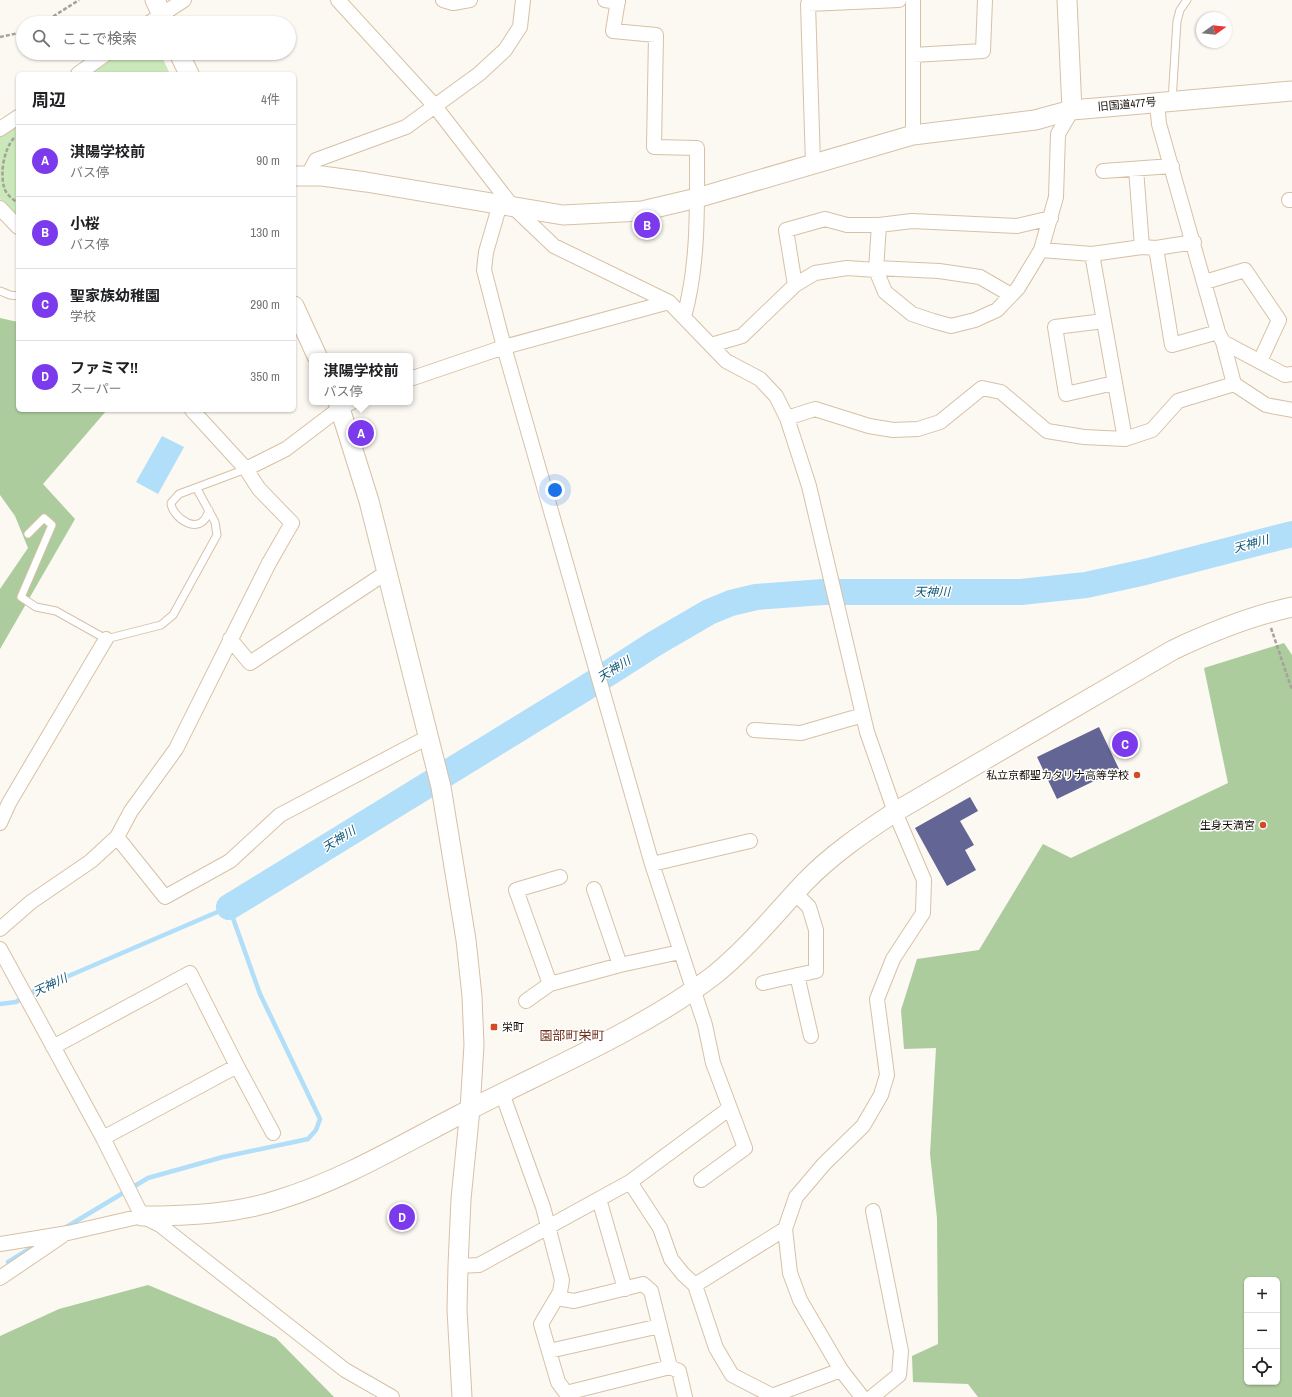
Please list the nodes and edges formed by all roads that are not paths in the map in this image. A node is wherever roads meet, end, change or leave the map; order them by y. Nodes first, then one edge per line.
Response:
1 (184, 0) edge
2 (338, 0) edge
3 (444, 0) edge
4 (470, 0) edge
5 (524, 0) edge
6 (900, 0) edge
7 (913, 0) edge
8 (984, 0) edge
9 (1067, 0) edge
10 (1187, 0) edge
11 (614, 1) edge
12 (870, 1) edge
13 (807, 2) edge
14 (158, 15) edge
15 (913, 55) junction
16 (97, 60) edge
17 (182, 60) edge
18 (81, 72) edge
19 (188, 72) edge
20 (1292, 91) edge
21 (1164, 101) junction
22 (434, 105) junction
23 (1072, 110) junction
24 (16, 117) edge
25 (0, 129) edge
26 (913, 135) junction
27 (813, 164) junction
28 (1172, 166) junction
29 (1136, 169) junction
30 (1103, 171) dead end
31 (301, 176) edge
32 (697, 198) junction
33 (506, 205) junction
34 (0, 208) edge
35 (1051, 218) junction
36 (16, 224) edge
37 (879, 225) junction
38 (1194, 242) junction
39 (1142, 247) junction
40 (1156, 248) junction
41 (1041, 250) junction
42 (1092, 254) junction
43 (876, 269) junction
44 (1205, 282) junction
45 (795, 285) junction
46 (0, 291) edge
47 (1012, 295) junction
48 (16, 296) edge
49 (669, 302) junction
50 (296, 310) edge
51 (684, 317) junction
52 (1104, 321) junction
53 (1220, 337) junction
54 (711, 345) junction
55 (504, 347) junction
56 (316, 353) edge
57 (1260, 361) junction
58 (1292, 374) edge
59 (413, 378) edge
60 (1114, 383) junction
61 (1234, 384) junction
62 (342, 405) edge
63 (343, 405) edge
64 (1292, 410) edge
65 (194, 412) edge
66 (787, 418) junction
67 (1125, 439) junction
68 (246, 469) junction
69 (197, 489) junction
70 (209, 510) junction
71 (28, 534) dead end
72 (387, 572) junction
73 (1292, 607) edge
74 (106, 639) junction
75 (230, 639) junction
76 (863, 715) junction
77 (754, 730) dead end
78 (428, 738) junction
79 (3, 806) edge
80 (895, 812) junction
81 (0, 823) edge
82 (117, 837) junction
83 (750, 841) dead end
84 (652, 864) junction
85 (560, 877) dead end
86 (594, 889) dead end
87 (795, 893) junction
88 (0, 929) edge
89 (0, 949) edge
90 (680, 952) junction
91 (620, 965) junction
92 (797, 975) junction
93 (763, 983) dead end
94 (550, 984) junction
95 (692, 991) junction
96 (526, 1001) dead end
97 (811, 1036) dead end
98 (53, 1047) junction
99 (236, 1066) junction
100 (502, 1093) junction
101 (730, 1108) junction
102 (470, 1109) junction
103 (273, 1133) dead end
104 (103, 1138) junction
105 (701, 1180) dead end
106 (630, 1182) junction
107 (599, 1199) junction
108 (873, 1211) dead end
109 (142, 1216) junction
110 (548, 1228) junction
111 (785, 1229) junction
112 (68, 1233) junction
113 (0, 1244) edge
114 (458, 1266) junction
115 (0, 1278) edge
116 (695, 1285) junction
117 (625, 1289) junction
118 (557, 1298) junction
119 (660, 1326) junction
120 (550, 1352) junction
121 (670, 1367) junction
122 (841, 1370) junction
123 (568, 1395) edge
124 (770, 1396) edge
125 (392, 1397) edge
126 (462, 1397) edge
127 (685, 1397) edge
128 (862, 1397) edge
129 (872, 1397) edge

1 - 14 street
2 - 22 street
3 - 4 street
5 - 22 street
6 - 12 street
7 - 15 street
8 - 15 street
9 - 23 street
10 - 21 lane
11 - 32 street
12 - 13 street
13 - 27 street
15 - 26 street
16 - 18 street
17 - 19 street
20 - 21 street, 旧国道477号
21 - 23 street, 旧国道477号
21 - 28 street
22 - 31 street
22 - 33 street
23 - 26 street, 旧国道477号
23 - 35 street
24 - 25 street
26 - 27 street, 旧国道477号
27 - 32 street, 旧国道477号
28 - 29 street
28 - 38 street
29 - 30 street
29 - 39 street
31 - 33 street, 旧国道477号
32 - 33 street, 旧国道477号
32 - 51 street
33 - 49 street
33 - 55 street
34 - 36 street
35 - 37 street
35 - 41 street
37 - 43 street
37 - 45 street
38 - 40 street
38 - 44 street
39 - 40 street
39 - 42 street
40 - 53 street
41 - 42 street
41 - 47 street
42 - 52 street
43 - 45 street
43 - 47 street
43 - 47 street
44 - 53 street
44 - 57 street
45 - 54 street
46 - 48 lane
49 - 51 street
49 - 55 street
50 - 56 street
51 - 54 street
52 - 60 street
52 - 60 street
53 - 57 street
53 - 61 street
54 - 66 street
55 - 59 street
55 - 84 street
57 - 58 street
60 - 67 street
61 - 64 street
61 - 67 street
62 - 68 street
63 - 72 street
65 - 68 street
66 - 67 street
66 - 76 street
68 - 69 lane
68 - 75 street
69 - 70 lane
69 - 70 lane
70 - 74 lane
71 - 74 lane
72 - 75 street
72 - 78 street
73 - 80 street
74 - 79 street
75 - 82 street
76 - 77 street
76 - 80 street
78 - 82 street
78 - 102 street
79 - 81 street
80 - 87 street
80 - 111 street
82 - 88 street
83 - 84 street
84 - 90 street
85 - 94 street
86 - 91 street
87 - 92 street
87 - 95 street
89 - 98 street
90 - 91 street
90 - 95 street
91 - 94 street
92 - 93 street
92 - 97 street
94 - 96 street
95 - 100 street
95 - 101 street
98 - 99 street
98 - 104 street
99 - 103 street
99 - 104 street
100 - 102 street
100 - 110 street
101 - 105 street
101 - 106 street
102 - 109 street
102 - 114 street
104 - 109 street
106 - 107 street
106 - 116 street
107 - 110 street
107 - 117 street
108 - 129 street
109 - 112 street
109 - 125 street
110 - 114 street
110 - 118 street
111 - 116 street
111 - 122 street
112 - 113 street
112 - 115 street
114 - 126 street
116 - 124 street
117 - 118 street
117 - 119 street
118 - 120 street
119 - 120 street
119 - 121 street
120 - 123 street
121 - 123 street
121 - 127 street
122 - 124 street
122 - 128 street

